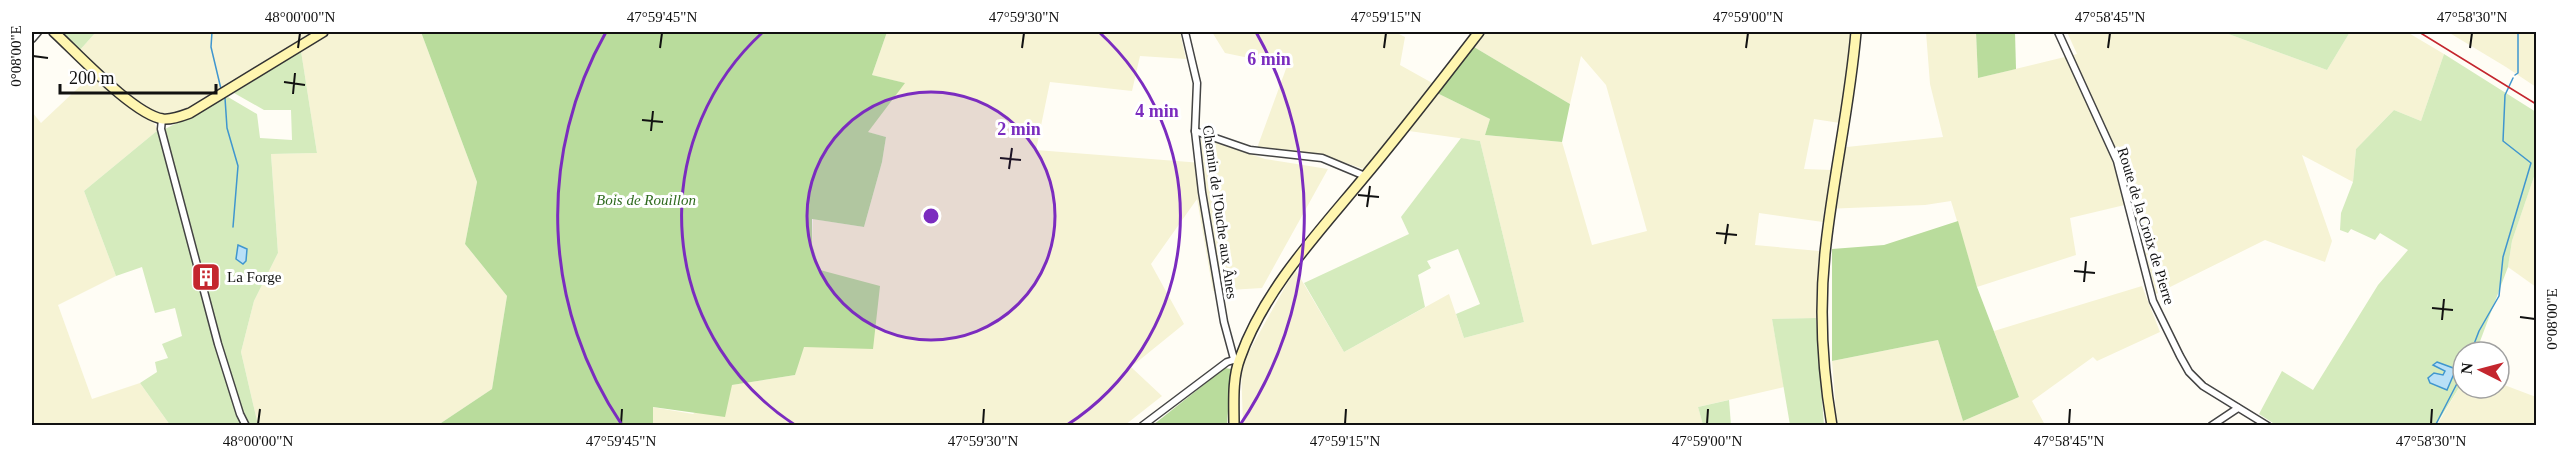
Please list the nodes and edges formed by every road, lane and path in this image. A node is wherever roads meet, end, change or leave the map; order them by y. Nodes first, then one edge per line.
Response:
1 (38, 32) edge
2 (54, 32) edge
3 (323, 32) edge
4 (1185, 32) edge
5 (1479, 32) edge
6 (1856, 32) edge
7 (2058, 32) edge
8 (32, 39) edge
9 (162, 119) junction
10 (1195, 131) junction
11 (1365, 176) junction
12 (1236, 360) junction
13 (2238, 408) junction
14 (246, 426) edge
15 (1142, 426) edge
16 (1234, 426) edge
17 (1832, 426) edge
18 (2211, 426) edge
19 (2268, 426) edge

1 - 8 street
2 - 9 street
3 - 9 street
4 - 10 street, Chemin de l'Ouche aux Ânes
5 - 11 street
6 - 17 street
7 - 13 street, Route de la Croix de Pierre
9 - 14 street
10 - 11 street
10 - 12 street, Chemin de l'Ouche aux Ânes
11 - 12 street
12 - 15 street
12 - 16 street
13 - 18 street
13 - 19 street, Route de la Croix de Pierre

